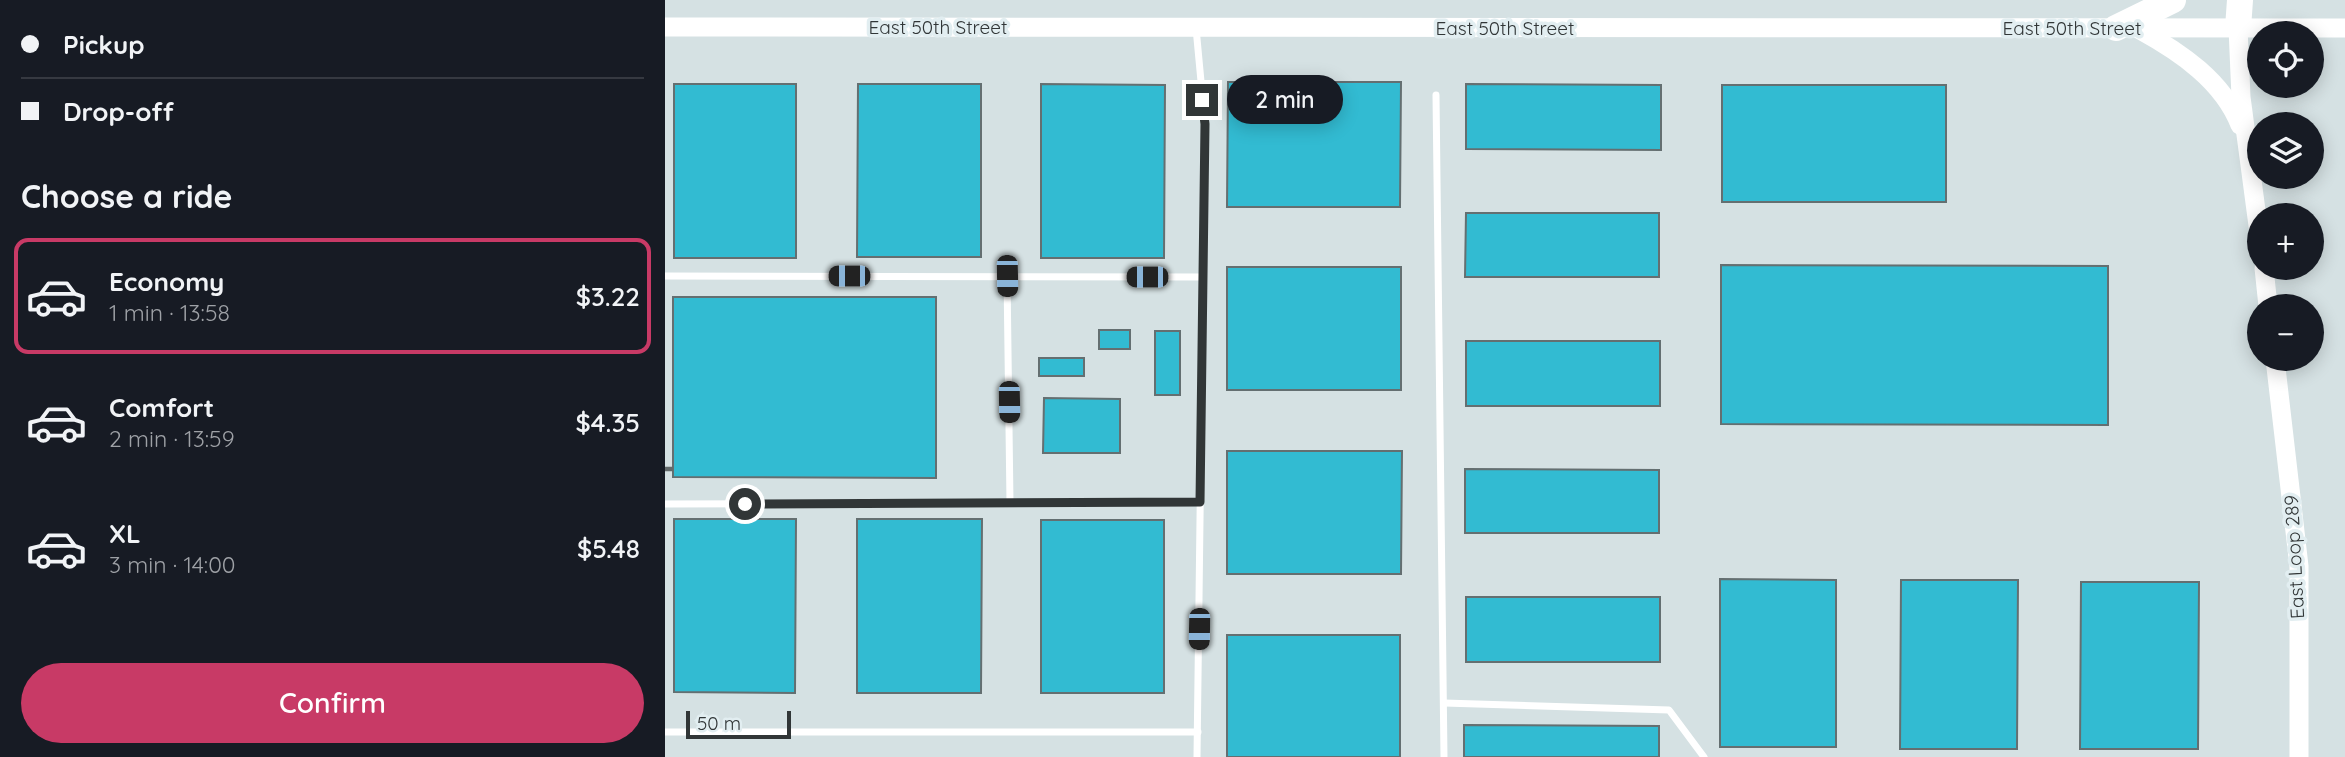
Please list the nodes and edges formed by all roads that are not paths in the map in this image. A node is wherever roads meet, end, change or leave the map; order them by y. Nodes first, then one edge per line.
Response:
1 (2173, 0) edge
2 (2240, 0) edge
3 (665, 27) edge
4 (1196, 27) junction
5 (2126, 28) junction
6 (2238, 28) junction
7 (2345, 29) edge
8 (1436, 95) dead end
9 (2247, 138) edge
10 (2247, 146) edge
11 (665, 276) edge
12 (1007, 276) junction
13 (1203, 277) junction
14 (2276, 371) edge
15 (1200, 502) junction
16 (1010, 503) junction
17 (665, 504) edge
18 (1444, 702) junction
19 (665, 732) edge
20 (1198, 732) junction
21 (1197, 757) edge
22 (1444, 757) edge
23 (1704, 757) edge
24 (2299, 757) edge

1 - 5 highway
2 - 6 highway
3 - 4 main road, East 50th Street
4 - 5 main road, East 50th Street
4 - 13 lane
5 - 6 main road, East 50th Street
5 - 10 main road
6 - 7 main road, East 50th Street
6 - 9 main road
8 - 18 lane
11 - 12 lane
12 - 13 lane
12 - 16 lane
13 - 15 lane
14 - 24 main road, East Loop 289
15 - 16 lane
15 - 20 lane
16 - 17 lane
18 - 22 lane
18 - 23 lane
19 - 20 lane
20 - 21 lane

